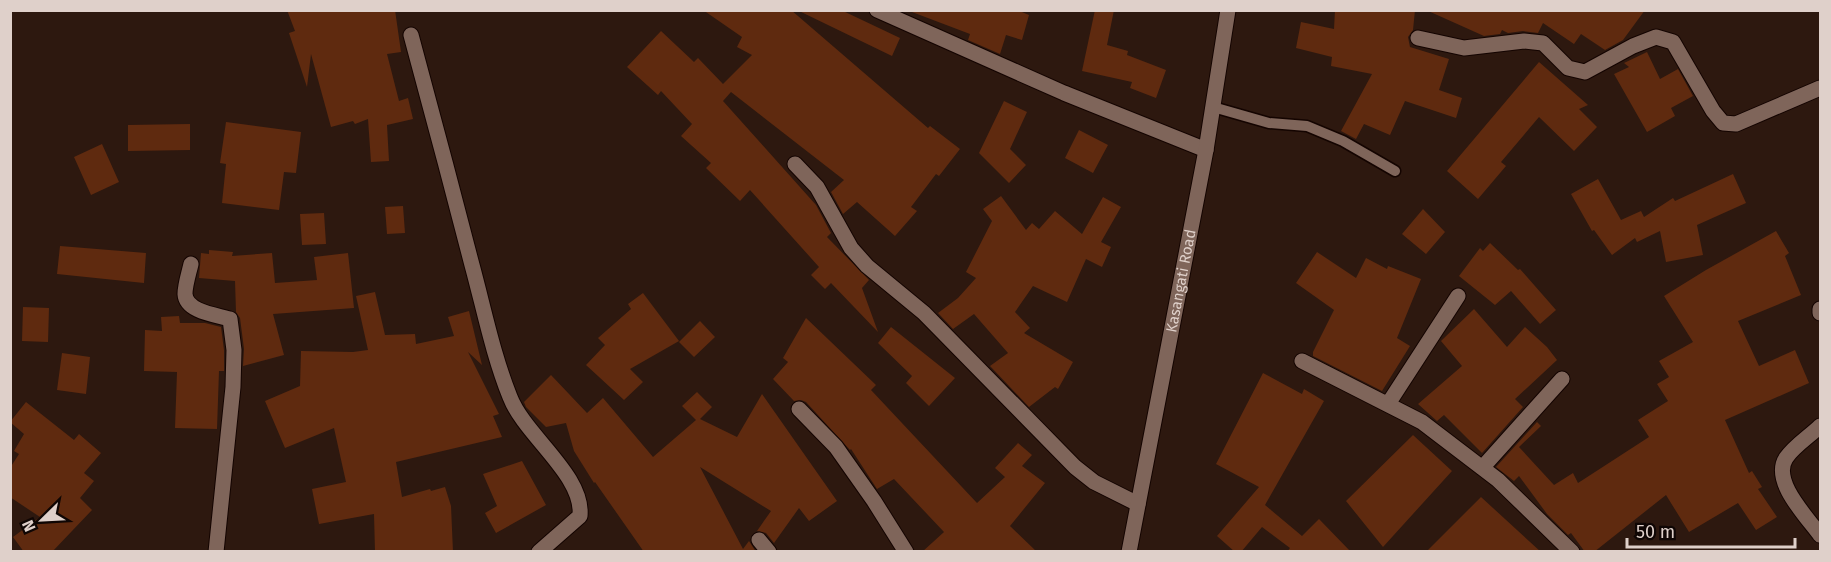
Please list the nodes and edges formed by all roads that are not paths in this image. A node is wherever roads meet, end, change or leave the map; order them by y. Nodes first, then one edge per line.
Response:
1 (877, 10) edge
2 (1228, 10) edge
3 (411, 35) dead end
4 (1418, 38) dead end
5 (1821, 88) edge
6 (1213, 107) junction
7 (1206, 150) junction
8 (795, 164) dead end
9 (1395, 171) dead end
10 (191, 264) dead end
11 (1458, 296) dead end
12 (1302, 361) dead end
13 (1562, 379) dead end
14 (1388, 404) junction
15 (798, 409) dead end
16 (1821, 426) edge
17 (1482, 468) junction
18 (1138, 504) junction
19 (1821, 535) edge
20 (1568, 550) edge
21 (216, 552) edge
22 (539, 552) edge
23 (906, 552) edge
24 (1129, 552) edge

1 - 7 street
2 - 6 street, Kasangati Road
3 - 22 street
4 - 5 street
6 - 7 street, Kasangati Road
6 - 9 lane
7 - 18 street, Kasangati Road
8 - 18 street
10 - 21 street
11 - 14 street
12 - 14 street
13 - 17 street
14 - 17 street
15 - 23 street
16 - 19 street
17 - 20 street
18 - 24 street, Kasangati Road

